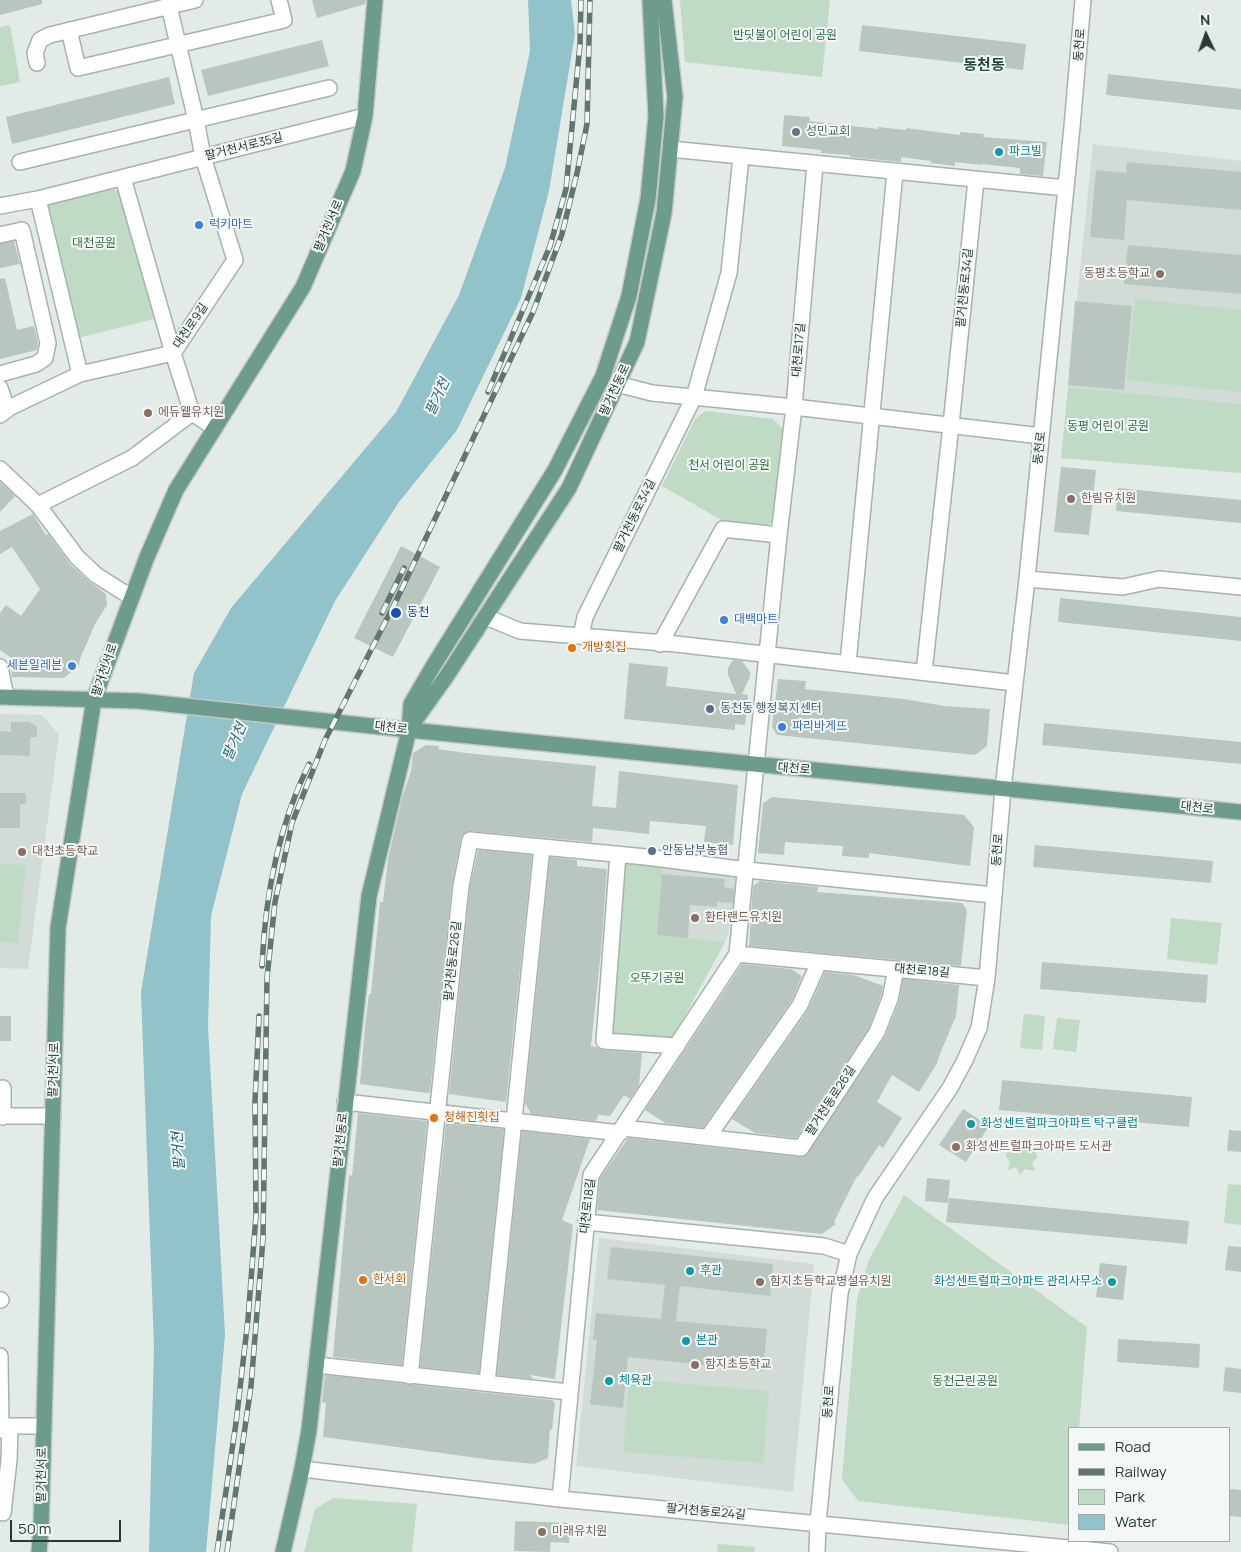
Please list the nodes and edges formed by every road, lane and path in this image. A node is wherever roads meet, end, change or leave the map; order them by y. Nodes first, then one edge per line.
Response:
1 (195, 0) edge
2 (279, 0) edge
3 (376, 0) edge
4 (650, 0) edge
5 (664, 0) edge
6 (1084, 0) edge
7 (172, 4) edge
8 (69, 30) junction
9 (178, 45) junction
10 (37, 63) dead end
11 (329, 88) dead end
12 (365, 116) junction
13 (196, 120) junction
14 (670, 149) junction
15 (740, 156) junction
16 (203, 157) junction
17 (20, 162) dead end
18 (815, 164) junction
19 (895, 172) junction
20 (123, 178) junction
21 (976, 180) junction
22 (1066, 188) junction
23 (38, 199) junction
24 (0, 206) edge
25 (0, 235) edge
26 (173, 353) junction
27 (0, 374) edge
28 (80, 374) junction
29 (617, 384) junction
30 (0, 388) edge
31 (694, 397) junction
32 (794, 407) junction
33 (3, 413) edge
34 (192, 413) junction
35 (871, 416) junction
36 (951, 425) junction
37 (215, 428) junction
38 (1041, 436) junction
39 (0, 468) edge
40 (38, 505) junction
41 (779, 536) junction
42 (1027, 579) junction
43 (1241, 587) edge
44 (131, 597) junction
45 (486, 617) junction
46 (581, 636) junction
47 (660, 644) junction
48 (769, 654) junction
49 (848, 663) junction
50 (0, 667) edge
51 (924, 672) junction
52 (1016, 683) junction
53 (3, 697) edge
54 (94, 699) junction
55 (409, 730) junction
56 (757, 765) junction
57 (1003, 788) junction
58 (1241, 812) edge
59 (542, 847) junction
60 (618, 854) junction
61 (746, 870) junction
62 (993, 895) junction
63 (737, 954) junction
64 (819, 962) junction
65 (896, 969) junction
66 (987, 978) junction
67 (677, 1046) junction
68 (4, 1088) dead end
69 (345, 1102) junction
70 (437, 1112) junction
71 (2, 1116) edge
72 (53, 1116) junction
73 (512, 1121) junction
74 (621, 1130) junction
75 (708, 1137) junction
76 (586, 1222) junction
77 (849, 1254) junction
78 (0, 1356) edge
79 (316, 1365) junction
80 (410, 1376) junction
81 (487, 1383) junction
82 (569, 1392) junction
83 (44, 1426) junction
84 (4, 1429) edge
85 (4, 1451) edge
86 (302, 1468) junction
87 (560, 1498) junction
88 (1, 1514) edge
89 (818, 1523) junction
90 (39, 1552) edge
91 (283, 1552) edge
92 (817, 1552) edge
93 (1110, 1552) edge

1 - 7 street
2 - 9 street
3 - 12 main road, 팔거천서로
4 - 55 main road, 팔거천동로
5 - 14 main road, 팔거천동로
6 - 22 street, 동천로
7 - 8 street
7 - 9 street
8 - 9 street
8 - 10 street
9 - 13 street
11 - 13 street
12 - 16 street, 팔거천서로35길
12 - 37 main road, 팔거천서로
13 - 16 street
13 - 17 street
14 - 15 street
14 - 29 main road, 팔거천동로
15 - 18 street
15 - 31 street, 팔거천동로34길
16 - 20 street, 팔거천서로35길
16 - 26 street, 대천로9길
18 - 19 street
18 - 32 street, 대천로17길
19 - 21 street
19 - 35 street
20 - 23 street, 팔거천서로35길
20 - 26 street
21 - 22 street
21 - 36 street, 팔거천동로34길
22 - 38 street, 동천로
23 - 24 street, 팔거천서로35길
23 - 28 street
25 - 27 street
26 - 28 street, 대천로9길
26 - 34 street
28 - 33 street, 대천로9길
29 - 31 street
29 - 45 main road, 팔거천동로
30 - 33 street
31 - 32 street
31 - 46 street, 팔거천동로34길
32 - 35 street
32 - 41 street, 대천로17길
34 - 37 street
34 - 40 street
35 - 36 street
35 - 49 street
36 - 38 street
36 - 51 street, 팔거천동로34길
37 - 44 main road, 팔거천서로
38 - 42 street, 동천로
39 - 40 street
40 - 44 street
41 - 47 street
41 - 48 street, 대천로17길
42 - 43 street
42 - 52 street, 동천로
44 - 54 main road, 팔거천서로
45 - 46 street
45 - 55 main road, 팔거천동로
46 - 47 street
47 - 48 street
48 - 49 street
48 - 56 street, 대천로17길
49 - 51 street
50 - 53 street
51 - 52 street
52 - 57 street, 동천로
53 - 54 main road
54 - 55 main road, 대천로
54 - 72 main road, 팔거천서로
55 - 56 main road, 대천로
55 - 69 main road, 팔거천동로
56 - 57 main road, 대천로
56 - 61 street, 대천로18길
57 - 58 main road, 대천로
57 - 62 street, 동천로
59 - 60 street
59 - 70 street, 팔거천동로26길
59 - 73 street
60 - 61 street
60 - 67 street
61 - 62 street
61 - 63 street, 대천로18길
62 - 66 street, 동천로
63 - 64 street, 대천로18길
63 - 67 street, 대천로18길
64 - 65 street, 대천로18길
64 - 75 street
65 - 66 street, 대천로18길
65 - 75 street, 팔거천동로26길
66 - 77 street, 동천로
67 - 74 street, 대천로18길
68 - 71 street
69 - 70 street, 팔거천동로26길
69 - 79 main road, 팔거천동로
70 - 73 street, 팔거천동로26길
70 - 80 street, 팔거천동로26길
71 - 72 street
72 - 83 main road, 팔거천서로
73 - 74 street, 팔거천동로26길
73 - 81 street
74 - 75 street, 팔거천동로26길
74 - 76 street, 대천로18길
76 - 77 street
76 - 82 street, 대천로18길
77 - 89 street, 동천로
78 - 84 street
79 - 80 street
79 - 86 main road, 팔거천동로
80 - 81 street
81 - 82 street
82 - 87 street, 대천로18길
83 - 84 street
83 - 90 main road, 팔거천서로
84 - 85 street
85 - 88 street
86 - 87 street, 팔거천동로24길
86 - 91 main road, 팔거천동로
87 - 89 street, 팔거천동로24길
89 - 92 street, 동천로
89 - 93 street, 팔거천동로24길

